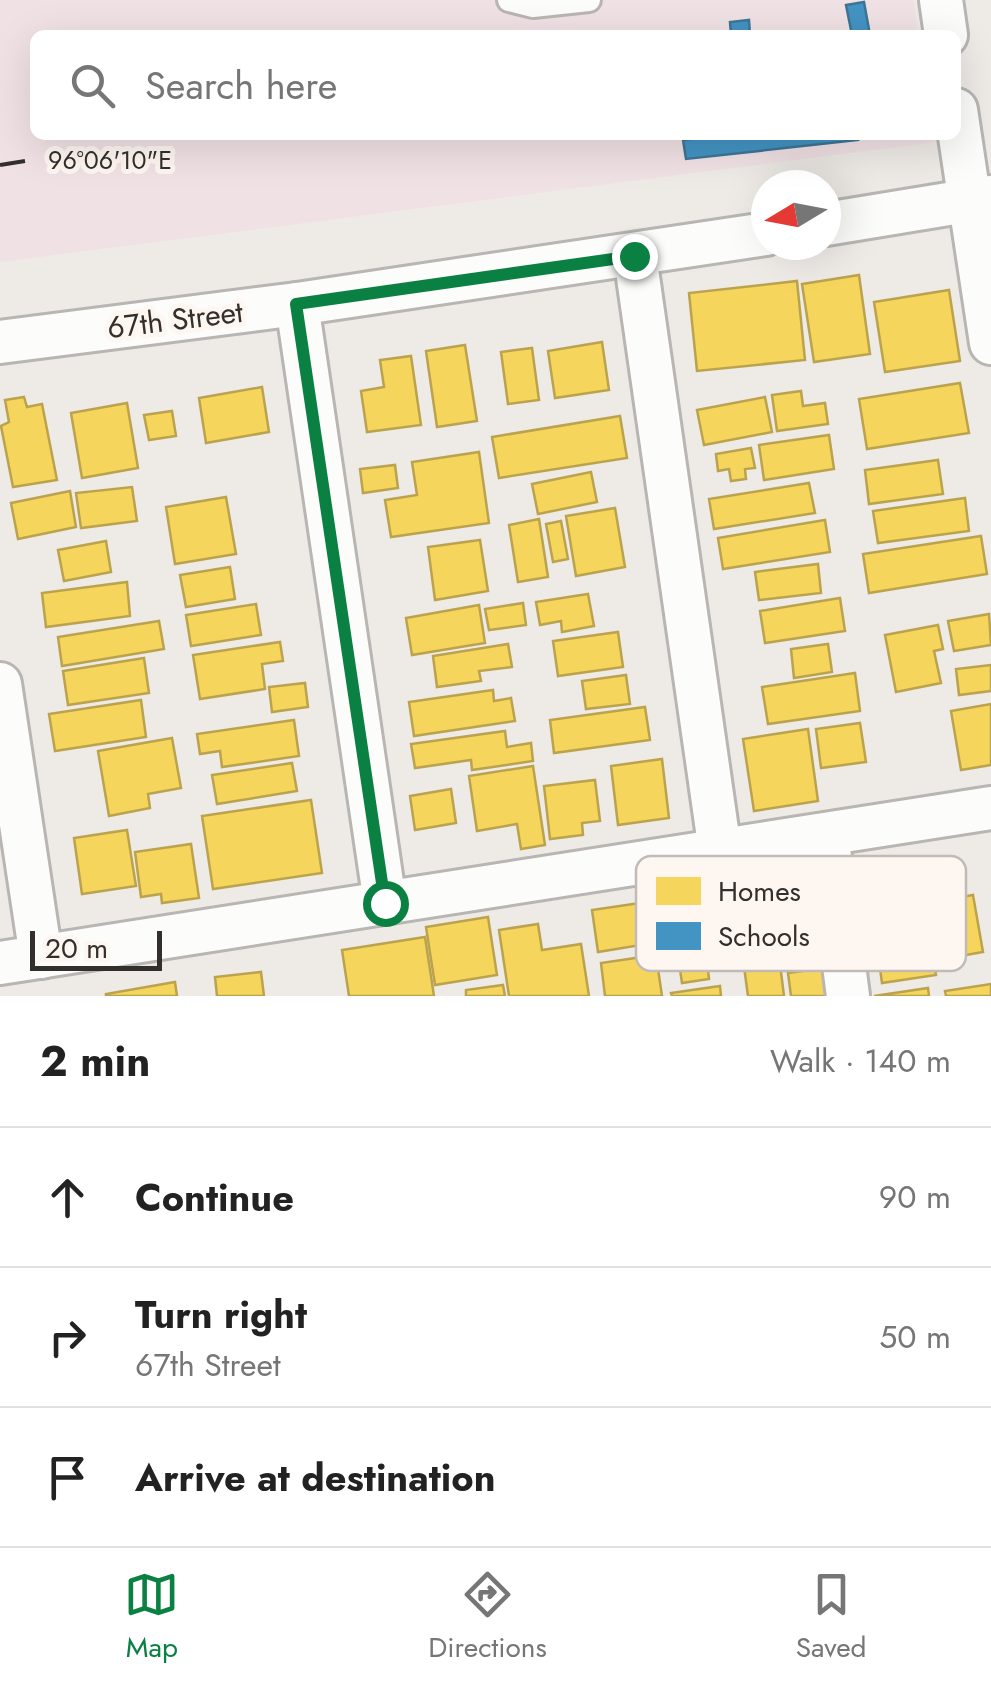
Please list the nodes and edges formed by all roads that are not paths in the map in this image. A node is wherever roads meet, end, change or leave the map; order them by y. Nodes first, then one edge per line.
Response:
1 (509, 0) edge
2 (588, 0) edge
3 (941, 0) edge
4 (945, 30) edge
5 (961, 129) edge
6 (980, 199) edge
7 (841, 222) edge
8 (751, 236) edge
9 (634, 256) junction
10 (296, 304) junction
11 (0, 342) edge
12 (991, 344) edge
13 (0, 684) edge
14 (991, 808) edge
15 (827, 834) junction
16 (720, 851) junction
17 (688, 856) edge
18 (830, 856) edge
19 (636, 864) edge
20 (385, 903) junction
21 (20, 960) edge
22 (845, 971) edge
23 (848, 996) edge

1 - 2 lane
3 - 4 street
5 - 6 street
6 - 7 street
6 - 12 street
8 - 9 street, 67th Street
9 - 10 street, 67th Street
9 - 16 street
10 - 11 street, 67th Street
10 - 20 street
13 - 21 street
14 - 15 street
15 - 16 street
15 - 18 street
16 - 17 street
19 - 20 street
20 - 21 street
22 - 23 street

